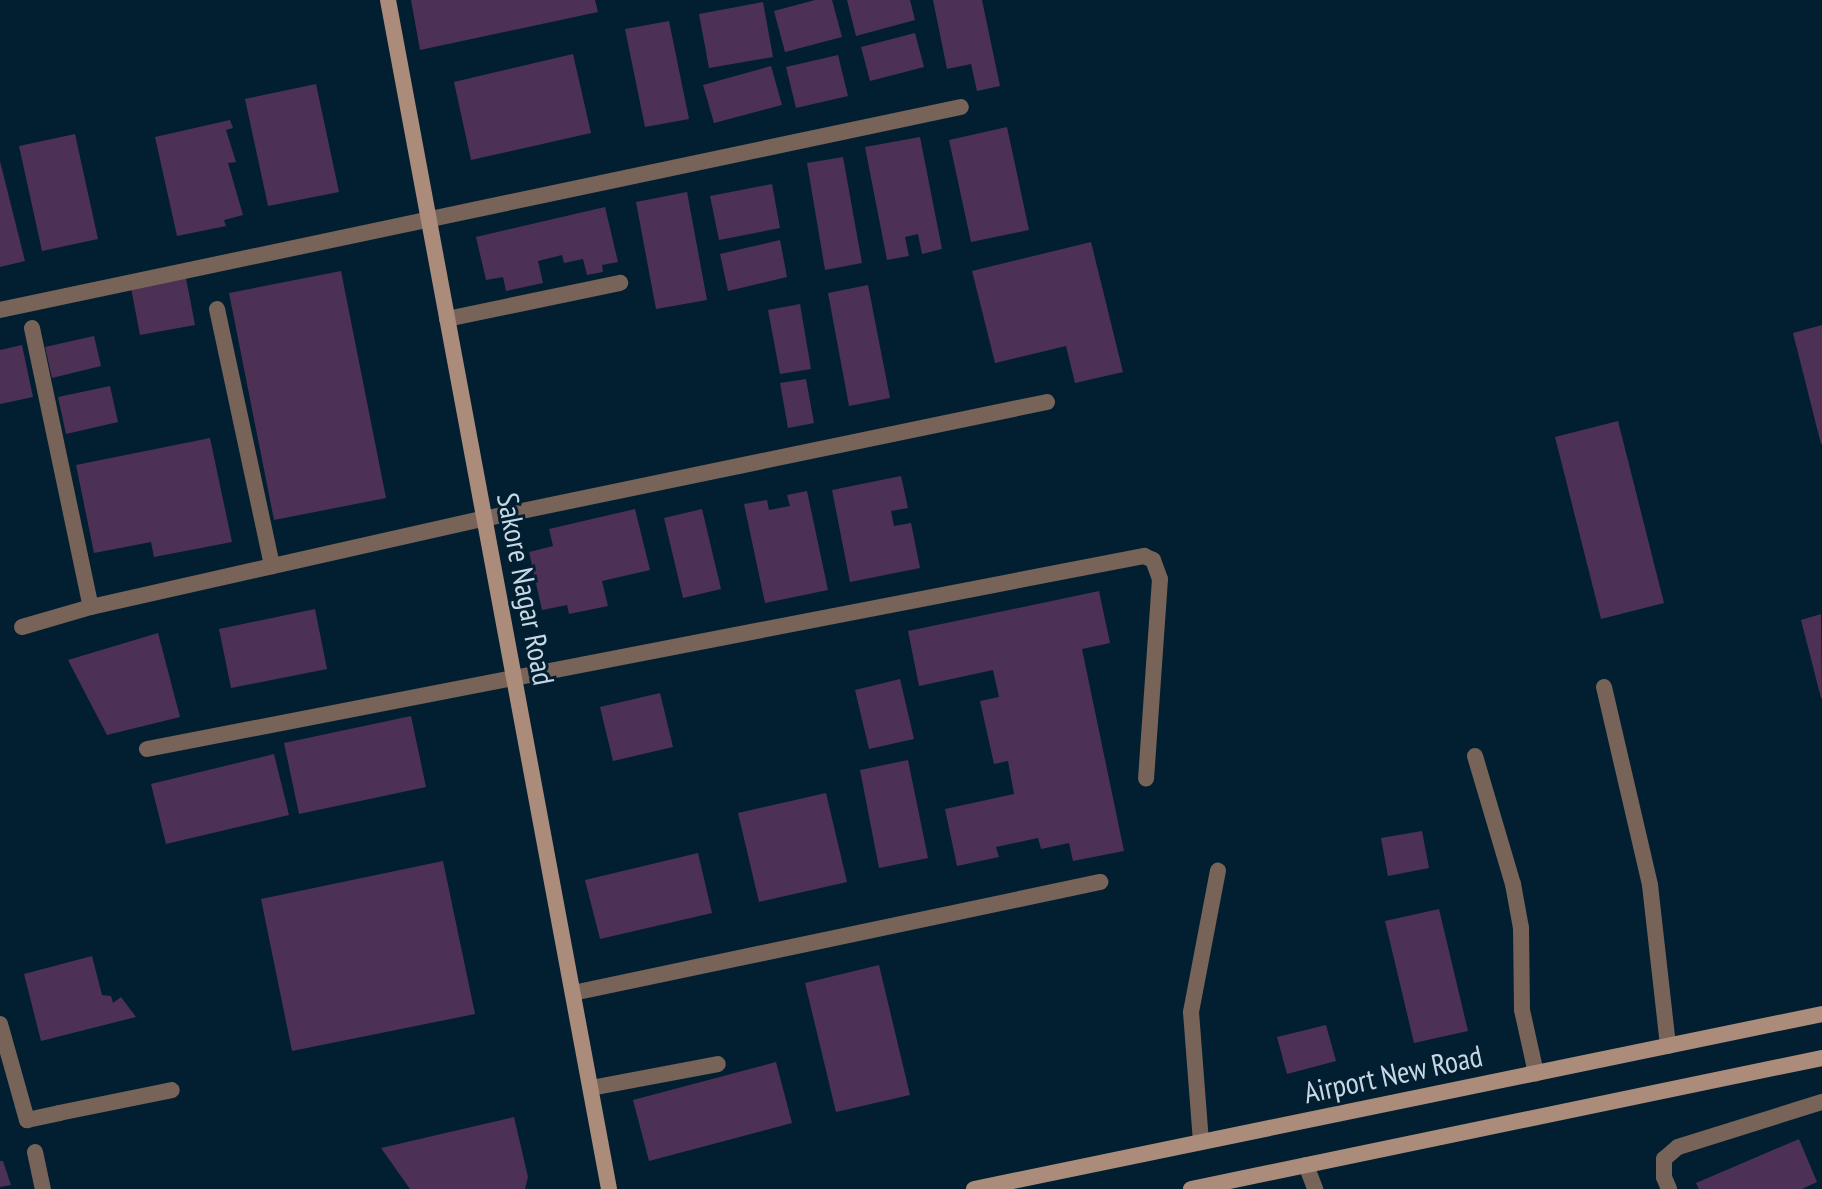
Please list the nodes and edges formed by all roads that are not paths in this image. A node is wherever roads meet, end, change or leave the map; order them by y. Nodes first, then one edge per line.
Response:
1 (388, 0) edge
2 (961, 107) dead end
3 (429, 218) junction
4 (620, 283) dead end
5 (217, 309) dead end
6 (0, 310) edge
7 (447, 319) junction
8 (32, 328) dead end
9 (1047, 402) dead end
10 (483, 519) junction
11 (272, 566) junction
12 (91, 607) junction
13 (22, 627) dead end
14 (514, 679) junction
15 (1604, 687) dead end
16 (147, 749) dead end
17 (1475, 756) dead end
18 (1146, 779) dead end
19 (1218, 871) dead end
20 (1100, 882) dead end
21 (573, 993) junction
22 (1822, 1014) edge
23 (0, 1024) edge
24 (1668, 1046) junction
25 (3, 1053) edge
26 (1822, 1058) edge
27 (718, 1064) dead end
28 (1536, 1073) junction
29 (591, 1088) junction
30 (172, 1090) dead end
31 (1822, 1102) edge
32 (1201, 1142) junction
33 (35, 1152) dead end
34 (1306, 1165) junction
35 (43, 1189) edge
36 (609, 1189) edge
37 (974, 1189) edge
38 (1191, 1189) edge
39 (1315, 1189) edge
40 (1669, 1189) edge

1 - 3 main road, Sakore Nagar Road
2 - 3 street
3 - 6 street
3 - 7 main road, Sakore Nagar Road
4 - 7 street
5 - 11 street
7 - 10 main road, Sakore Nagar Road
8 - 12 street
9 - 10 street
10 - 11 street
10 - 14 main road, Sakore Nagar Road
11 - 12 street
12 - 13 street
14 - 16 street
14 - 18 street
14 - 21 main road, Sakore Nagar Road
15 - 24 street
17 - 28 street
19 - 32 street
20 - 21 street
21 - 29 main road, Sakore Nagar Road
22 - 24 main road, Airport New Road
23 - 25 street
24 - 28 main road, Airport New Road
25 - 30 street
26 - 34 main road
27 - 29 street
28 - 32 main road, Airport New Road
29 - 36 main road, Sakore Nagar Road
31 - 40 street
32 - 37 main road, Airport New Road
33 - 35 street
34 - 38 main road
34 - 39 street

